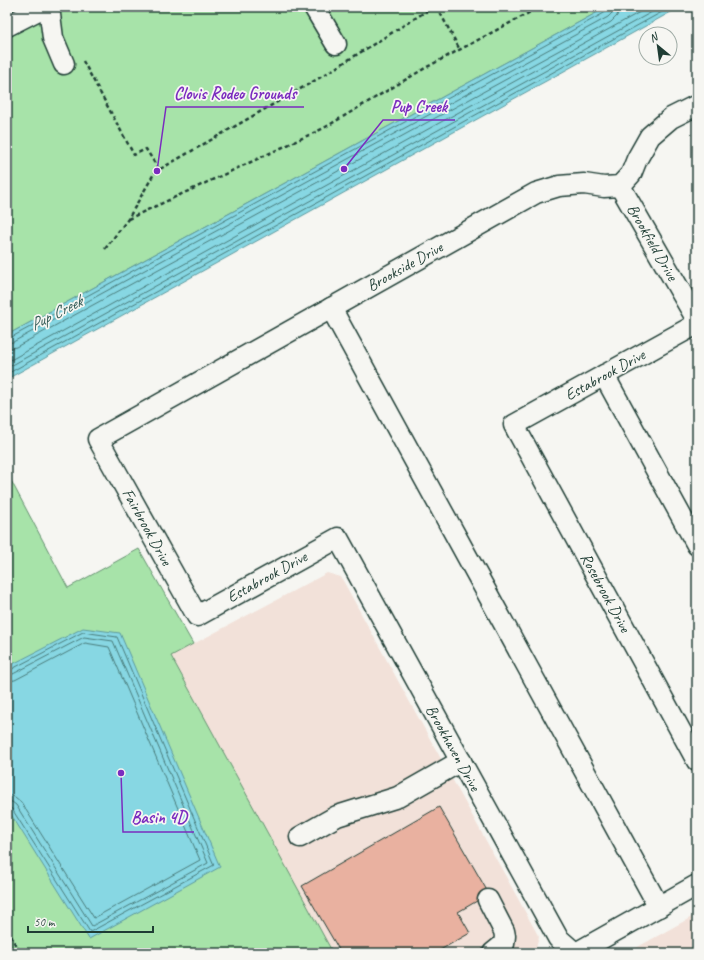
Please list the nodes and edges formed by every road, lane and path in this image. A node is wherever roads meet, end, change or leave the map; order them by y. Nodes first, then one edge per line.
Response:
1 (44, 7) edge
2 (49, 7) edge
3 (314, 7) edge
4 (433, 7) edge
5 (437, 7) edge
6 (524, 7) edge
7 (540, 7) edge
8 (528, 14) junction
9 (7, 26) edge
10 (336, 44) dead end
11 (460, 50) junction
12 (64, 64) joint
13 (697, 105) edge
14 (159, 170) junction
15 (620, 186) junction
16 (128, 219) junction
17 (105, 249) dead end
18 (331, 308) junction
19 (697, 320) edge
20 (697, 324) edge
21 (604, 375) junction
22 (514, 425) joint
23 (98, 439) joint
24 (338, 538) joint
25 (697, 545) edge
26 (197, 616) joint
27 (697, 760) edge
28 (461, 761) junction
29 (300, 837) dead end
30 (697, 885) edge
31 (488, 900) dead end
32 (659, 907) junction
33 (7, 929) edge
34 (20, 953) edge
35 (493, 953) edge
36 (575, 953) edge

1 - 9 street
2 - 12 street
3 - 10 street
4 - 14 path
5 - 11 path
6 - 8 path
7 - 8 path
8 - 11 path
11 - 16 path
12 - 14 path
13 - 15 street
14 - 16 path
15 - 18 street, Brookside Drive
15 - 19 street, Brookfield Drive
16 - 17 path
18 - 23 street, Brookside Drive
18 - 32 street
20 - 21 street, Estabrook Drive
21 - 22 street, Estabrook Drive
21 - 25 street
22 - 27 street, Rosebrook Drive
23 - 26 street, Fairbrook Drive
24 - 26 street, Estabrook Drive
24 - 28 street, Brookhaven Drive
28 - 29 street
28 - 36 street, Brookhaven Drive
30 - 32 street
31 - 35 street
32 - 36 street
33 - 34 path

